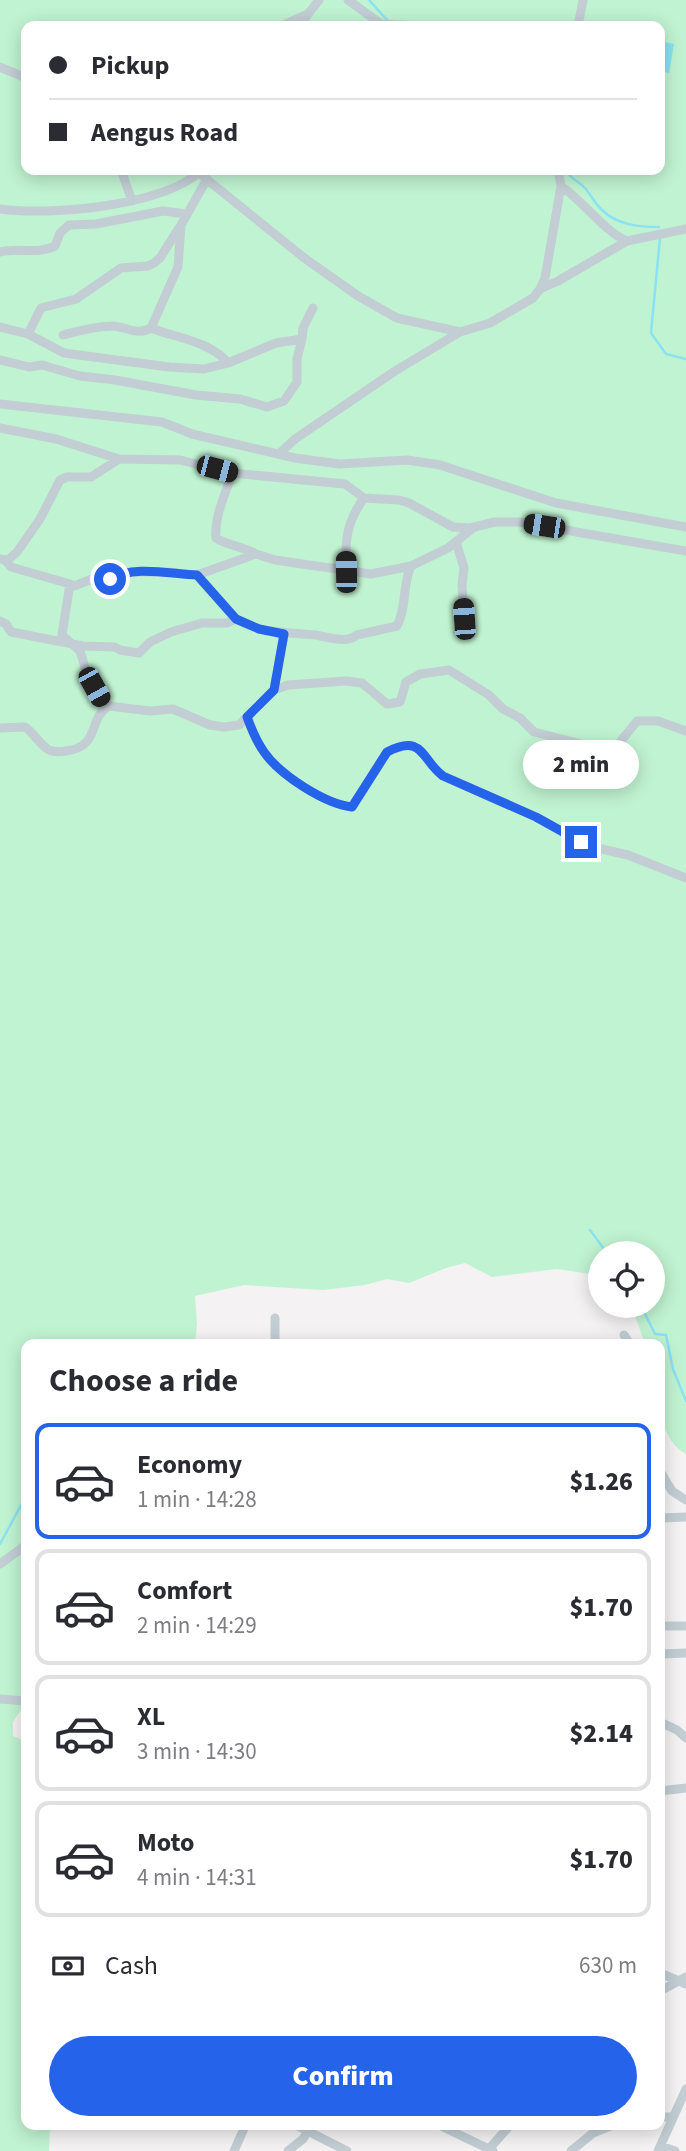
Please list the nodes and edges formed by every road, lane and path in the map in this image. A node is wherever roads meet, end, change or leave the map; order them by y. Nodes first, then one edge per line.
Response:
1 (319, 0) edge
2 (348, 0) edge
3 (583, 0) edge
4 (307, 14) junction
5 (292, 21) edge
6 (302, 21) edge
7 (377, 21) edge
8 (579, 21) edge
9 (0, 67) edge
10 (21, 76) edge
11 (123, 175) edge
12 (201, 175) edge
13 (203, 175) edge
14 (204, 175) edge
15 (559, 175) edge
16 (561, 186) junction
17 (132, 201) junction
18 (0, 209) edge
19 (186, 214) junction
20 (181, 225) junction
21 (686, 229) edge
22 (627, 241) junction
23 (0, 252) edge
24 (540, 289) junction
25 (313, 308) dead end
26 (0, 327) edge
27 (150, 328) junction
28 (460, 332) junction
29 (28, 334) junction
30 (63, 335) dead end
31 (302, 339) junction
32 (1, 360) edge
33 (228, 363) junction
34 (0, 404) edge
35 (0, 428) edge
36 (279, 454) junction
37 (120, 459) junction
38 (232, 473) junction
39 (364, 498) junction
40 (474, 527) junction
41 (686, 527) edge
42 (456, 542) junction
43 (686, 551) edge
44 (256, 554) junction
45 (2, 559) edge
46 (411, 566) junction
47 (346, 572) junction
48 (197, 575) junction
49 (70, 584) junction
50 (236, 619) junction
51 (464, 619) dead end
52 (0, 621) edge
53 (284, 634) junction
54 (70, 644) junction
55 (274, 690) junction
56 (106, 707) junction
57 (247, 717) junction
58 (0, 728) edge
59 (686, 731) edge
60 (686, 878) edge
61 (275, 1318) dead end
62 (624, 1335) dead end
63 (275, 1339) edge
64 (627, 1339) edge
65 (665, 1479) edge
66 (686, 1500) edge
67 (686, 1517) edge
68 (665, 1518) edge
69 (21, 1549) edge
70 (0, 1564) edge
71 (665, 1626) edge
72 (686, 1626) edge
73 (686, 1653) edge
74 (665, 1654) edge
75 (0, 1699) edge
76 (21, 1701) edge
77 (665, 1724) edge
78 (686, 1738) edge
79 (686, 1787) edge
80 (665, 1790) edge
81 (665, 1975) edge
82 (683, 1980) edge
83 (665, 1989) edge
84 (686, 2089) edge
85 (665, 2117) edge
86 (673, 2117) junction
87 (243, 2130) edge
88 (309, 2130) edge
89 (313, 2130) edge
90 (449, 2130) edge
91 (506, 2130) edge
92 (600, 2130) edge
93 (659, 2148) edge
94 (491, 2150) edge
95 (234, 2151) edge
96 (288, 2151) edge
97 (347, 2151) edge
98 (571, 2151) edge
99 (675, 2151) edge

1 - 4 street
2 - 7 street
3 - 8 street
4 - 5 street
4 - 6 street
9 - 10 street
11 - 17 street
12 - 17 street
13 - 19 street
14 - 28 street
15 - 16 street
16 - 22 street
16 - 24 street
17 - 18 street
19 - 20 street
19 - 23 street
20 - 27 street
20 - 29 street
21 - 22 street
22 - 24 street
24 - 28 street
25 - 31 street
26 - 29 street
27 - 30 street
27 - 33 street
28 - 36 street
29 - 33 street
31 - 32 street
31 - 33 street
34 - 36 street
35 - 37 street
36 - 41 street
37 - 38 street
37 - 45 street
38 - 39 street
38 - 44 street
39 - 40 street
39 - 47 street
40 - 42 street
40 - 43 street
42 - 46 street
42 - 51 street
44 - 47 street
44 - 48 street
45 - 49 street
46 - 47 street
46 - 53 street
48 - 49 street
48 - 50 street
49 - 54 street
50 - 53 street
50 - 54 street
52 - 54 street
53 - 55 street
54 - 56 street
55 - 57 street
55 - 59 street
56 - 57 street
56 - 58 street
57 - 60 street
61 - 63 street
62 - 64 street
65 - 66 street
67 - 68 street
69 - 70 street
71 - 72 street
73 - 74 street
75 - 76 street
77 - 78 street
79 - 80 street
81 - 82 street
82 - 83 street
84 - 86 street
85 - 86 street
86 - 93 street
87 - 95 street
88 - 96 street
89 - 97 street
90 - 94 street
91 - 94 street
92 - 98 street
93 - 99 street

